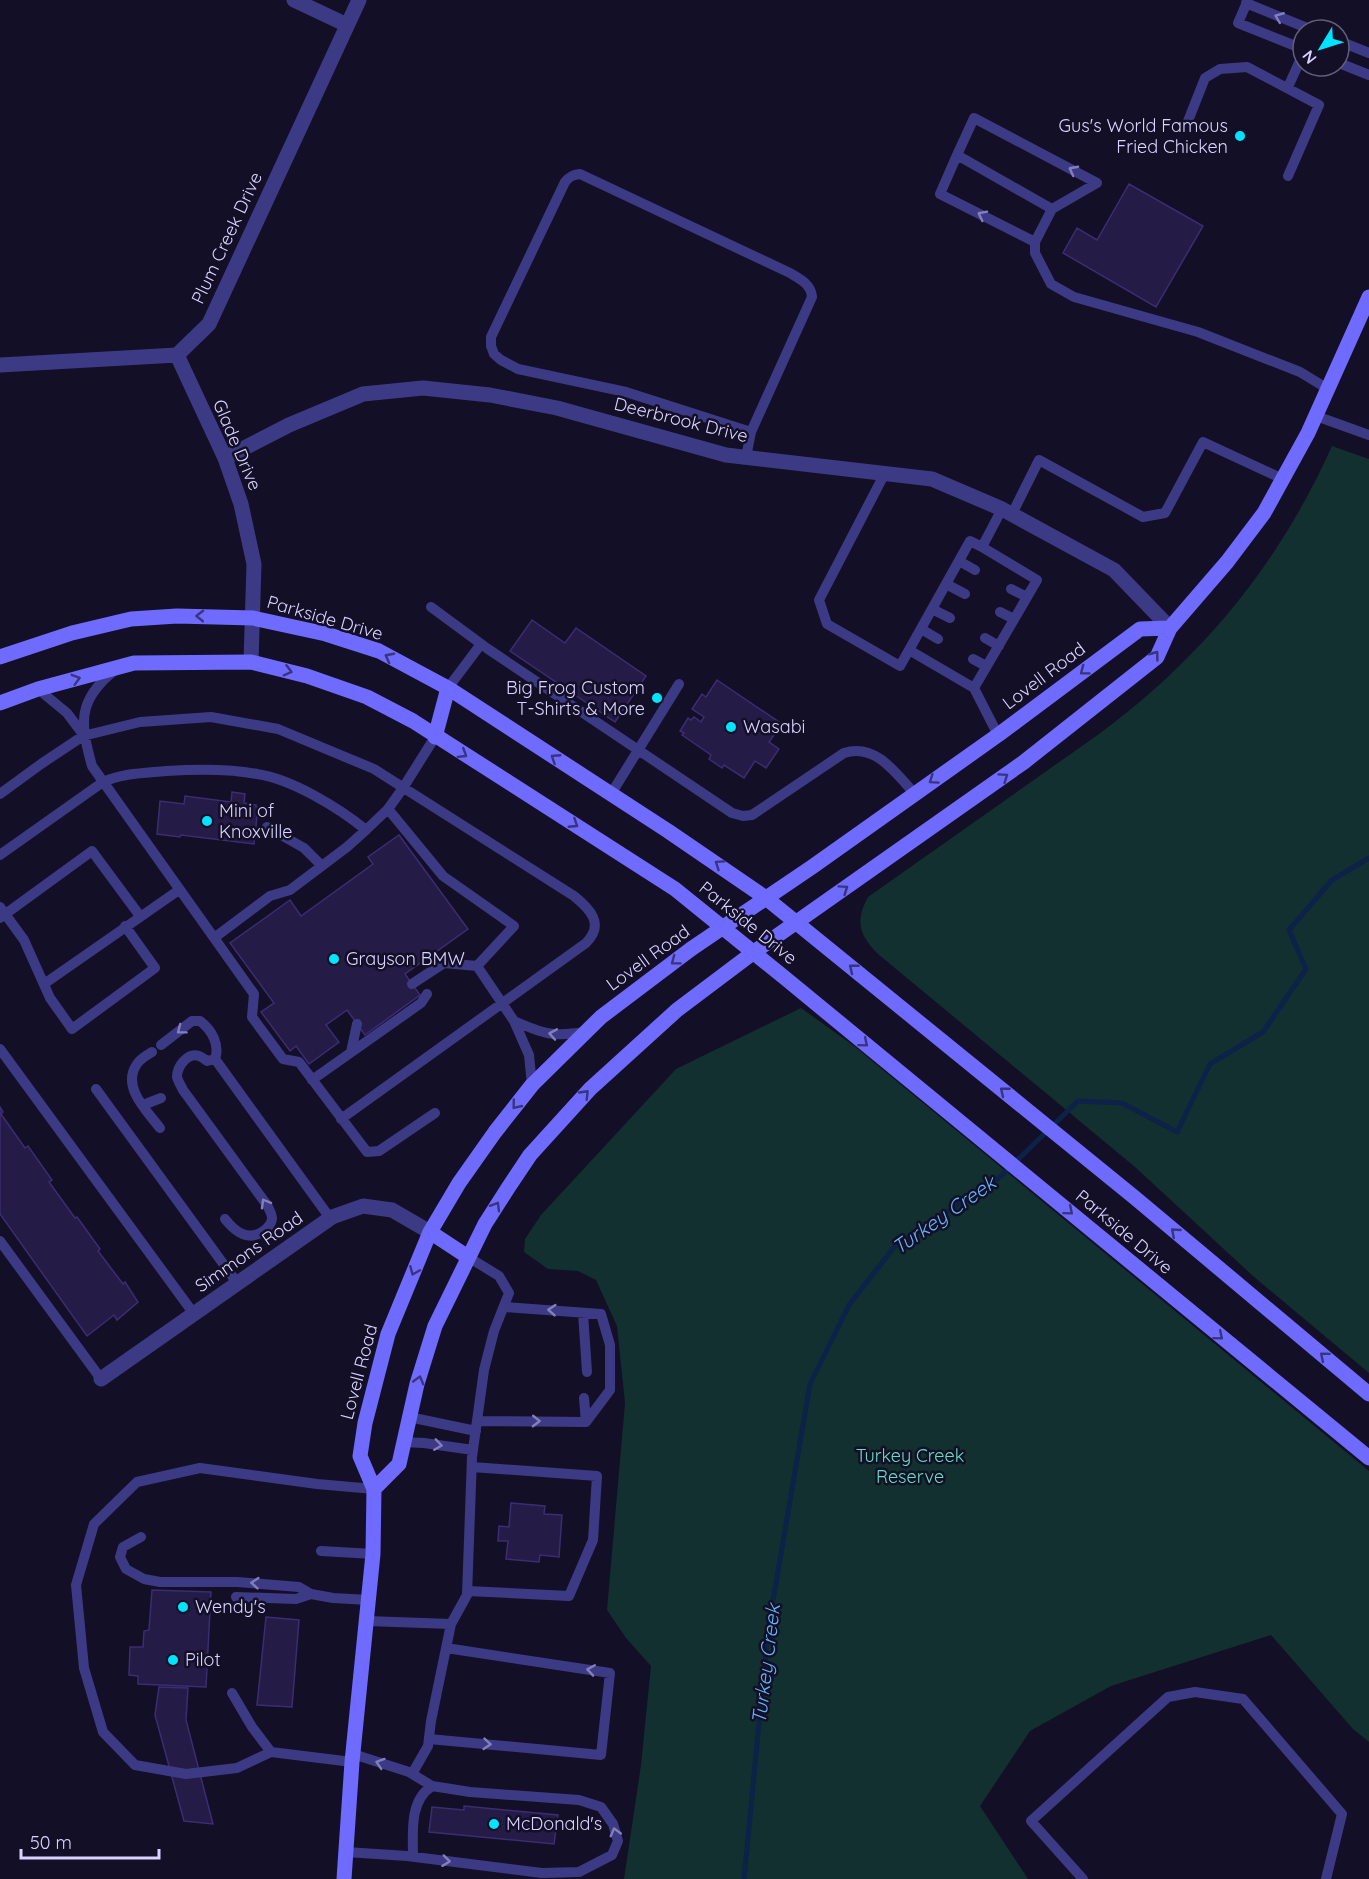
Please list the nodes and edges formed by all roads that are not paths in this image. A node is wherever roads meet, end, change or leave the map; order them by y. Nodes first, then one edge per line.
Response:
1 (294, 0) edge
2 (360, 0) edge
3 (1247, 2) edge
4 (1291, 21) edge
5 (347, 25) junction
6 (1291, 44) edge
7 (1351, 46) edge
8 (1369, 53) edge
9 (1351, 68) edge
10 (1369, 75) edge
11 (1291, 78) edge
12 (1287, 87) junction
13 (1188, 122) dead end
14 (957, 155) junction
15 (1288, 176) dead end
16 (1052, 209) junction
17 (1035, 242) junction
18 (1369, 297) edge
19 (177, 355) junction
20 (0, 365) edge
21 (1328, 389) junction
22 (1316, 416) junction
23 (751, 432) junction
24 (1369, 435) edge
25 (746, 457) junction
26 (225, 458) junction
27 (885, 473) junction
28 (1283, 479) junction
29 (1007, 512) junction
30 (982, 547) junction
31 (959, 561) junction
32 (975, 570) dead end
33 (946, 584) junction
34 (1011, 589) dead end
35 (965, 594) dead end
36 (1027, 597) junction
37 (431, 607) dead end
38 (932, 609) junction
39 (1000, 612) dead end
40 (253, 618) junction
41 (950, 618) dead end
42 (1014, 619) junction
43 (1170, 628) junction
44 (921, 629) junction
45 (985, 638) dead end
46 (938, 639) dead end
47 (481, 644) junction
48 (999, 646) junction
49 (909, 650) junction
50 (0, 657) edge
51 (974, 659) dead end
52 (250, 662) junction
53 (986, 666) junction
54 (117, 668) junction
55 (679, 684) dead end
56 (448, 688) junction
57 (974, 688) junction
58 (38, 689) junction
59 (0, 704) edge
60 (998, 735) junction
61 (83, 736) junction
62 (435, 736) junction
63 (638, 748) junction
64 (103, 782) junction
65 (403, 788) junction
66 (914, 793) junction
67 (0, 794) edge
68 (611, 794) junction
69 (388, 809) junction
70 (267, 827) dead end
71 (366, 830) junction
72 (0, 855) edge
73 (322, 866) junction
74 (179, 890) junction
75 (766, 898) junction
76 (2, 913) edge
77 (140, 916) junction
78 (797, 923) junction
79 (125, 926) junction
80 (723, 928) junction
81 (214, 938) junction
82 (754, 952) junction
83 (477, 966) junction
84 (45, 984) junction
85 (412, 984) dead end
86 (427, 994) dead end
87 (502, 1005) junction
88 (514, 1021) junction
89 (357, 1024) dead end
90 (585, 1032) junction
91 (0, 1049) edge
92 (351, 1052) junction
93 (215, 1059) junction
94 (312, 1080) junction
95 (532, 1085) junction
96 (96, 1089) dead end
97 (183, 1090) junction
98 (143, 1105) junction
99 (435, 1113) dead end
100 (341, 1119) junction
101 (160, 1128) dead end
102 (330, 1218) junction
103 (225, 1219) dead end
104 (430, 1232) junction
105 (0, 1241) edge
106 (468, 1257) junction
107 (238, 1284) junction
108 (504, 1307) junction
109 (583, 1313) junction
110 (194, 1314) junction
111 (587, 1372) dead end
112 (101, 1379) joint
113 (1369, 1394) edge
114 (585, 1398) dead end
115 (409, 1416) junction
116 (586, 1422) junction
117 (477, 1426) junction
118 (403, 1442) junction
119 (473, 1450) junction
120 (1369, 1458) edge
121 (472, 1467) junction
122 (375, 1489) junction
123 (141, 1537) dead end
124 (321, 1551) dead end
125 (373, 1554) junction
126 (467, 1591) junction
127 (311, 1594) junction
128 (236, 1597) dead end
129 (369, 1600) junction
130 (367, 1621) junction
131 (451, 1624) junction
132 (446, 1648) junction
133 (232, 1693) dead end
134 (429, 1739) junction
135 (271, 1752) junction
136 (353, 1758) junction
137 (412, 1774) junction
138 (432, 1786) junction
139 (346, 1852) junction
140 (413, 1857) junction
141 (344, 1879) edge
142 (1083, 1879) edge
143 (1326, 1879) edge

1 - 5 street
2 - 5 street, Plum Creek Drive
4 -> 3 lane
3 - 6 lane
5 - 19 street, Plum Creek Drive
7 - 8 lane
9 - 10 lane
11 - 12 lane
12 - 13 lane
12 - 15 lane
14 - 16 lane
16 -> 14 lane
17 -> 14 lane
16 - 17 lane
17 - 21 lane
18 - 21 street
19 - 20 street
19 - 26 street, Glade Drive
21 - 22 street
22 - 24 lane
22 - 28 street
23 - 23 lane
23 - 25 lane
25 - 26 street, Deerbrook Drive
25 - 27 street, Deerbrook Drive
26 - 40 street, Glade Drive
27 - 29 street, Deerbrook Drive
27 - 49 lane
28 - 29 lane
28 - 43 street
29 - 30 lane
29 - 43 street, Deerbrook Drive
30 - 31 lane
30 - 36 lane
31 - 32 lane
31 - 33 lane
33 - 35 lane
33 - 38 lane
34 - 36 lane
36 - 42 lane
37 - 47 lane
38 - 41 lane
38 - 44 lane
39 - 42 lane
40 -> 50 street, Parkside Drive
40 - 52 street, Glade Drive
56 -> 40 street, Parkside Drive
42 - 48 lane
43 -> 60 street, Lovell Road
78 -> 43 street
44 - 46 lane
44 - 49 lane
45 - 48 lane
47 - 56 lane
47 - 63 lane
48 - 53 lane
49 - 57 lane
51 - 53 lane
52 - 54 street, Parkside Drive
52 -> 62 street, Parkside Drive
53 - 57 lane
58 -> 54 street, Parkside Drive
54 - 61 lane
55 - 63 lane
56 - 62 street
68 -> 56 street, Parkside Drive
57 - 60 lane
58 - 59 street, Parkside Drive
58 - 61 lane
60 -> 66 street, Lovell Road
61 - 64 lane
61 - 65 lane
61 - 67 lane
62 - 65 lane
62 -> 80 street, Parkside Drive
63 - 66 lane
63 - 68 lane
64 - 71 lane
64 - 72 lane
64 - 74 lane
65 - 69 lane
65 - 87 lane
66 - 75 street, Lovell Road
75 -> 68 street, Parkside Drive
69 - 71 lane
69 - 83 lane
70 - 73 lane
71 - 73 lane
73 - 81 lane
74 - 77 lane
74 - 81 lane
75 - 78 street, Parkside Drive
75 - 80 street, Lovell Road
76 - 77 lane
76 - 84 lane
77 - 79 lane
78 - 82 street
113 -> 78 street, Parkside Drive
79 - 84 lane
79 - 84 lane
80 - 82 street, Parkside Drive
80 -> 90 street, Lovell Road
81 - 94 lane
106 -> 82 street
82 -> 120 street, Parkside Drive
83 - 85 lane
83 - 87 lane
86 - 92 lane
87 - 88 lane
87 - 100 lane
90 -> 88 lane
88 - 95 lane
89 - 92 lane
90 - 95 street, Lovell Road
91 - 110 lane
92 - 94 lane
93 - 97 lane
93 -> 98 lane
93 - 102 lane
94 - 100 lane
95 -> 104 street, Lovell Road
96 - 107 lane
97 - 98 lane
103 -> 97 lane
98 - 101 lane
99 - 100 lane
102 - 104 street, Simmons Road
102 - 107 street, Simmons Road
104 - 106 street
104 -> 122 street, Lovell Road
105 - 112 lane
106 - 108 lane
115 -> 106 street
107 - 110 street, Simmons Road
109 -> 108 lane
108 - 117 lane
109 - 111 lane
109 - 116 lane
110 - 112 street, Simmons Road
114 - 116 lane
115 - 117 lane
115 - 118 street
117 -> 116 lane
117 - 119 lane
118 -> 119 lane
118 - 122 street
119 - 121 lane
121 - 126 lane
121 - 126 lane
122 - 125 street, Lovell Road
122 - 135 lane
127 -> 123 lane
124 - 125 lane
125 - 129 street, Lovell Road
126 - 131 lane
127 - 128 lane
127 - 129 lane
129 - 130 street, Lovell Road
130 - 131 lane
130 - 136 street, Lovell Road
131 - 132 lane
132 - 134 lane
134 -> 132 lane
133 - 135 lane
134 - 137 lane
135 - 136 lane
137 -> 136 lane
136 - 139 street, Lovell Road
137 - 138 lane
138 - 140 lane
140 -> 138 lane
139 - 140 lane
139 - 141 street, Lovell Road
142 - 143 lane

